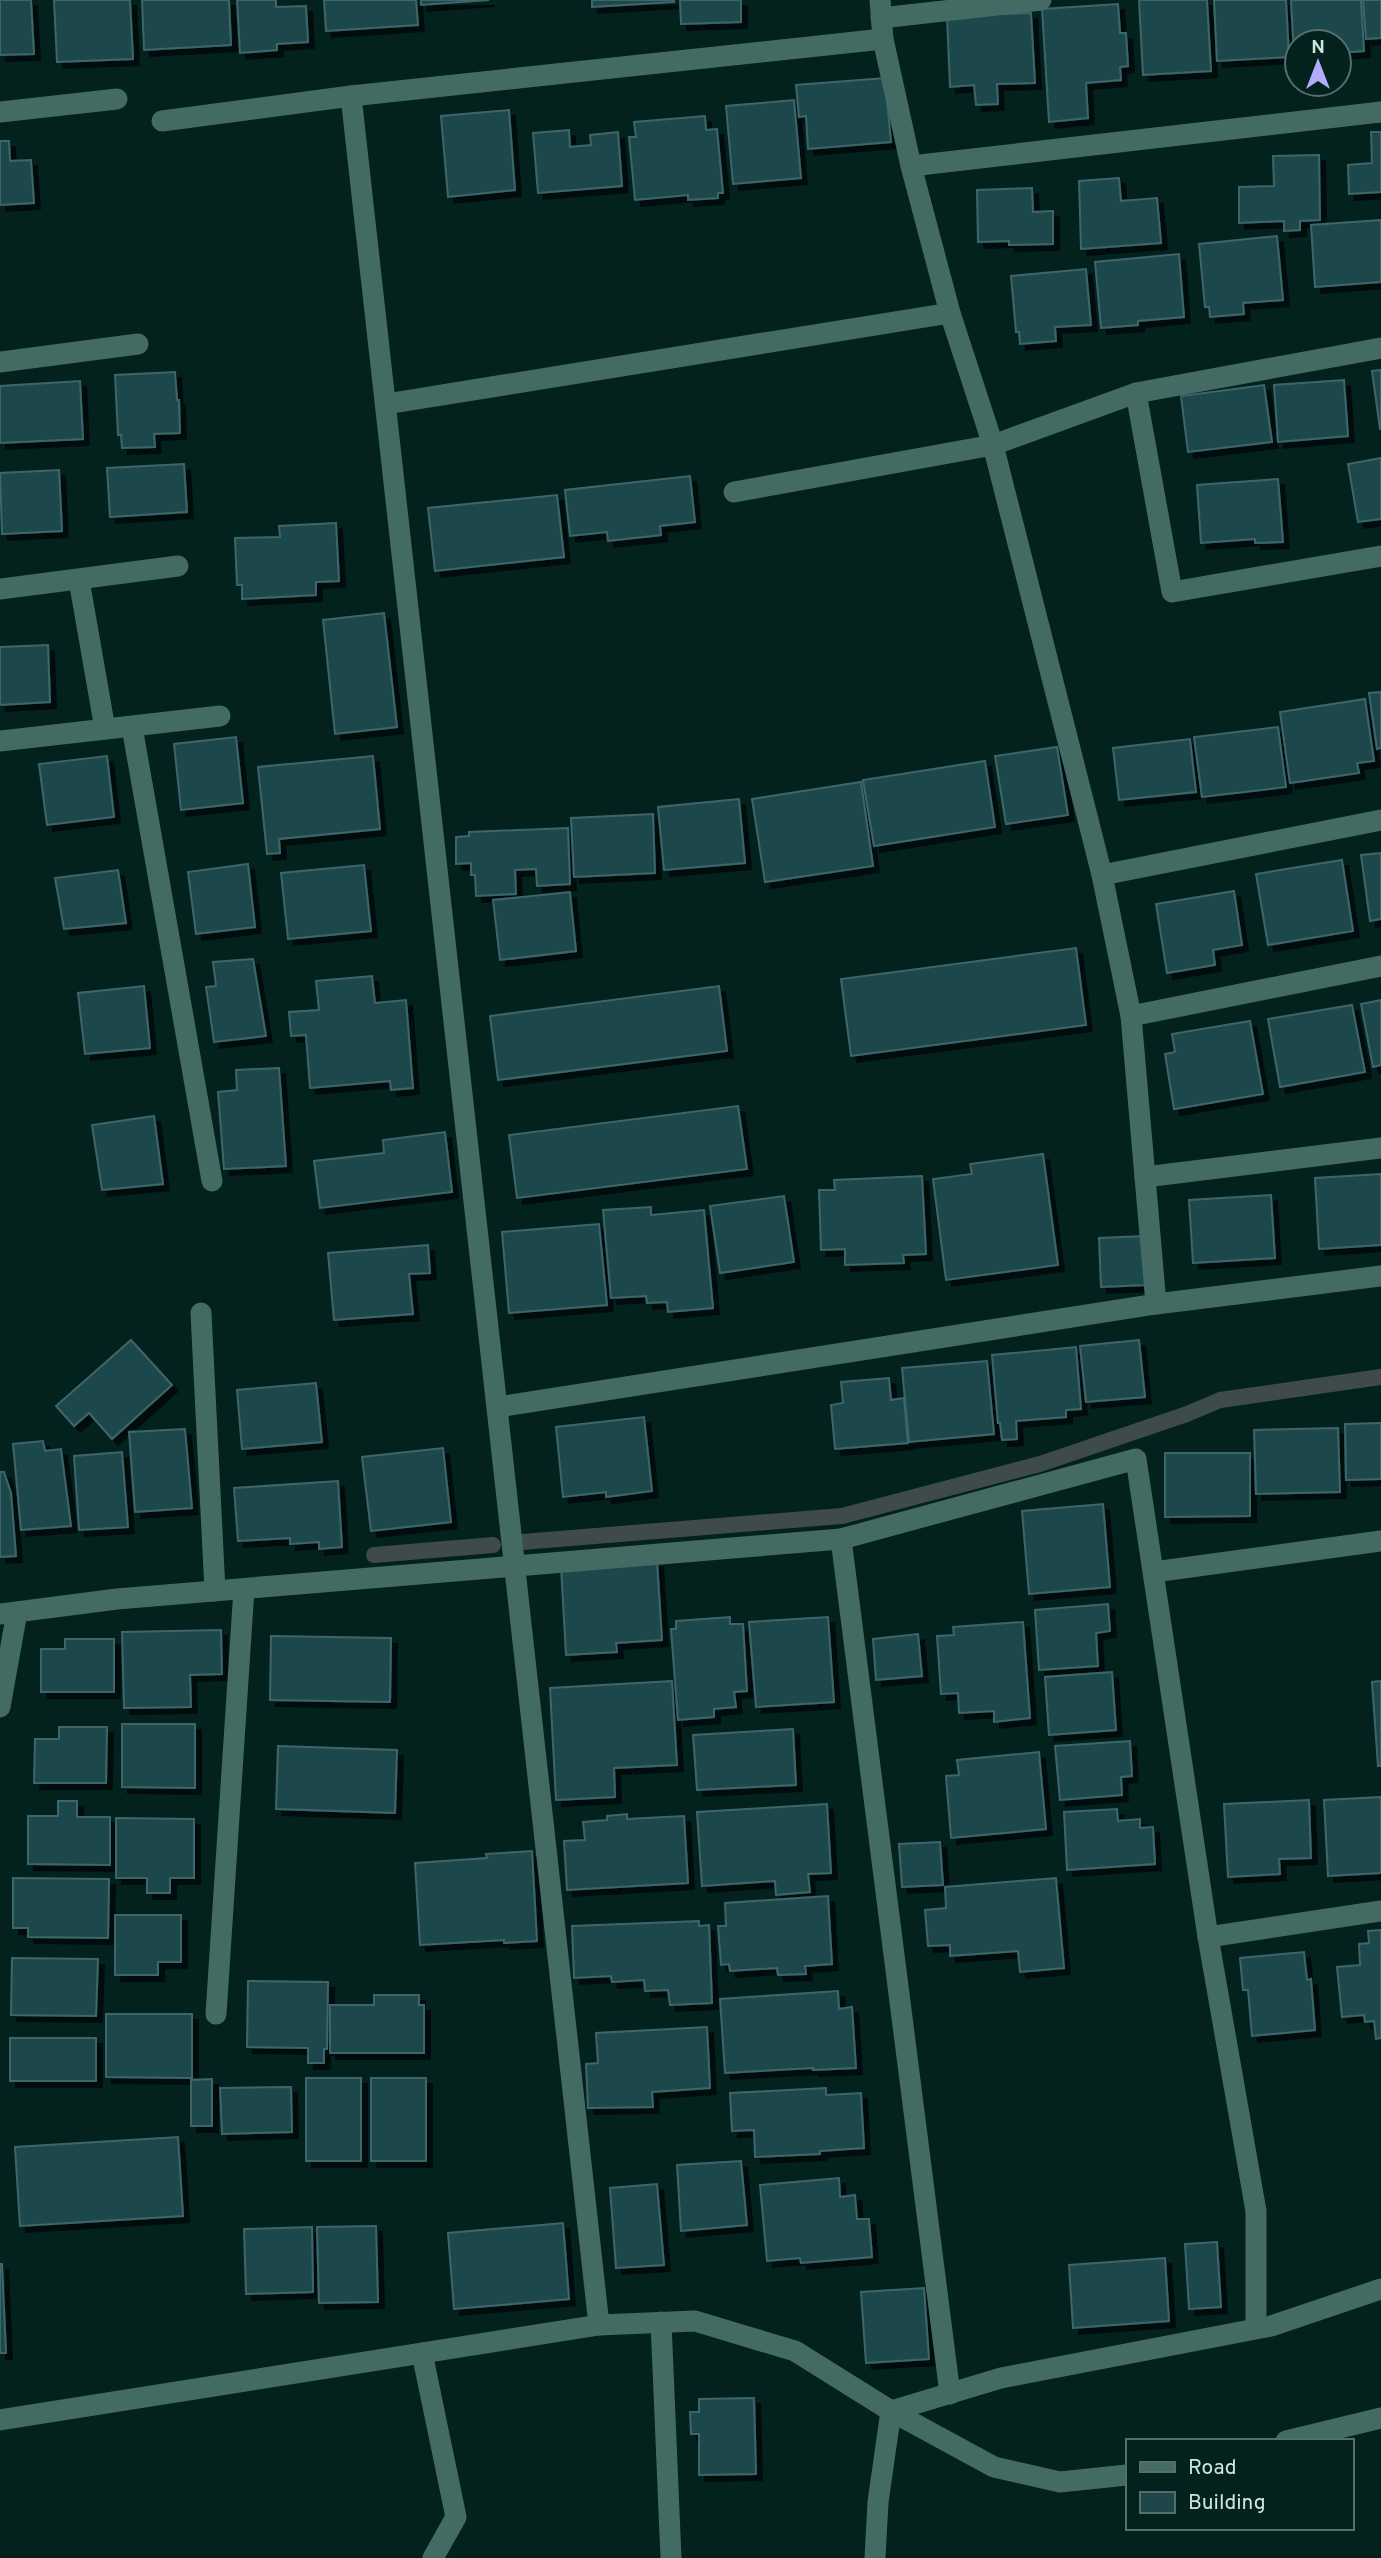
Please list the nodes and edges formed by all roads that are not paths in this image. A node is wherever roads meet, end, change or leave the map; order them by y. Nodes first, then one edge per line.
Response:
1 (1041, 0) edge
2 (880, 9) edge
3 (883, 39) junction
4 (351, 96) junction
5 (117, 99) dead end
6 (0, 112) edge
7 (1381, 112) edge
8 (162, 121) dead end
9 (911, 166) junction
10 (950, 313) junction
11 (138, 344) dead end
12 (1381, 348) edge
13 (0, 362) edge
14 (1136, 393) junction
15 (386, 404) junction
16 (993, 445) junction
17 (734, 492) dead end
18 (1381, 556) edge
19 (178, 566) dead end
20 (79, 580) junction
21 (0, 589) edge
22 (220, 716) dead end
23 (132, 727) junction
24 (105, 729) junction
25 (0, 741) edge
26 (1381, 820) edge
27 (1102, 875) junction
28 (1381, 966) edge
29 (1131, 1016) junction
30 (1381, 1148) edge
31 (1145, 1177) junction
32 (212, 1181) dead end
33 (1381, 1276) edge
34 (1156, 1304) junction
35 (201, 1313) dead end
36 (498, 1407) junction
37 (841, 1539) junction
38 (1381, 1541) edge
39 (515, 1566) junction
40 (1154, 1572) junction
41 (244, 1589) junction
42 (215, 1591) junction
43 (8, 1613) edge
44 (0, 1707) edge
45 (1381, 1911) edge
46 (1208, 1937) junction
47 (216, 2014) dead end
48 (1381, 2289) edge
49 (661, 2322) junction
50 (599, 2325) junction
51 (1256, 2328) junction
52 (422, 2353) junction
53 (950, 2394) junction
54 (891, 2411) junction
55 (1381, 2418) edge
56 (0, 2420) edge
57 (1294, 2439) edge
58 (1126, 2475) edge
59 (433, 2558) edge
60 (671, 2558) edge
61 (875, 2558) edge

1 - 2 street
2 - 3 street
3 - 4 street
3 - 9 street
4 - 8 street
4 - 15 street
5 - 6 street
7 - 9 street
9 - 10 street
10 - 15 street
10 - 16 street
11 - 13 street
12 - 14 street
14 - 16 street
14 - 18 street
15 - 36 street
16 - 17 street
16 - 27 street
19 - 20 street
20 - 21 street
20 - 24 street
22 - 23 street
23 - 24 street
23 - 32 street
24 - 25 street
26 - 27 street
27 - 29 street
28 - 29 street
29 - 31 street
30 - 31 street
31 - 34 street
33 - 34 street
34 - 36 street
35 - 42 street
36 - 39 street
37 - 39 street
37 - 40 street
37 - 53 street
38 - 40 street
39 - 41 street
39 - 50 street
40 - 46 street
41 - 42 street
41 - 47 street
42 - 43 street
43 - 44 street
45 - 46 street
46 - 51 street
48 - 51 street
49 - 50 street
49 - 54 street
49 - 60 street
50 - 52 street
51 - 53 street
52 - 56 street
52 - 59 street
53 - 54 street
54 - 58 street
54 - 61 street
55 - 57 street

